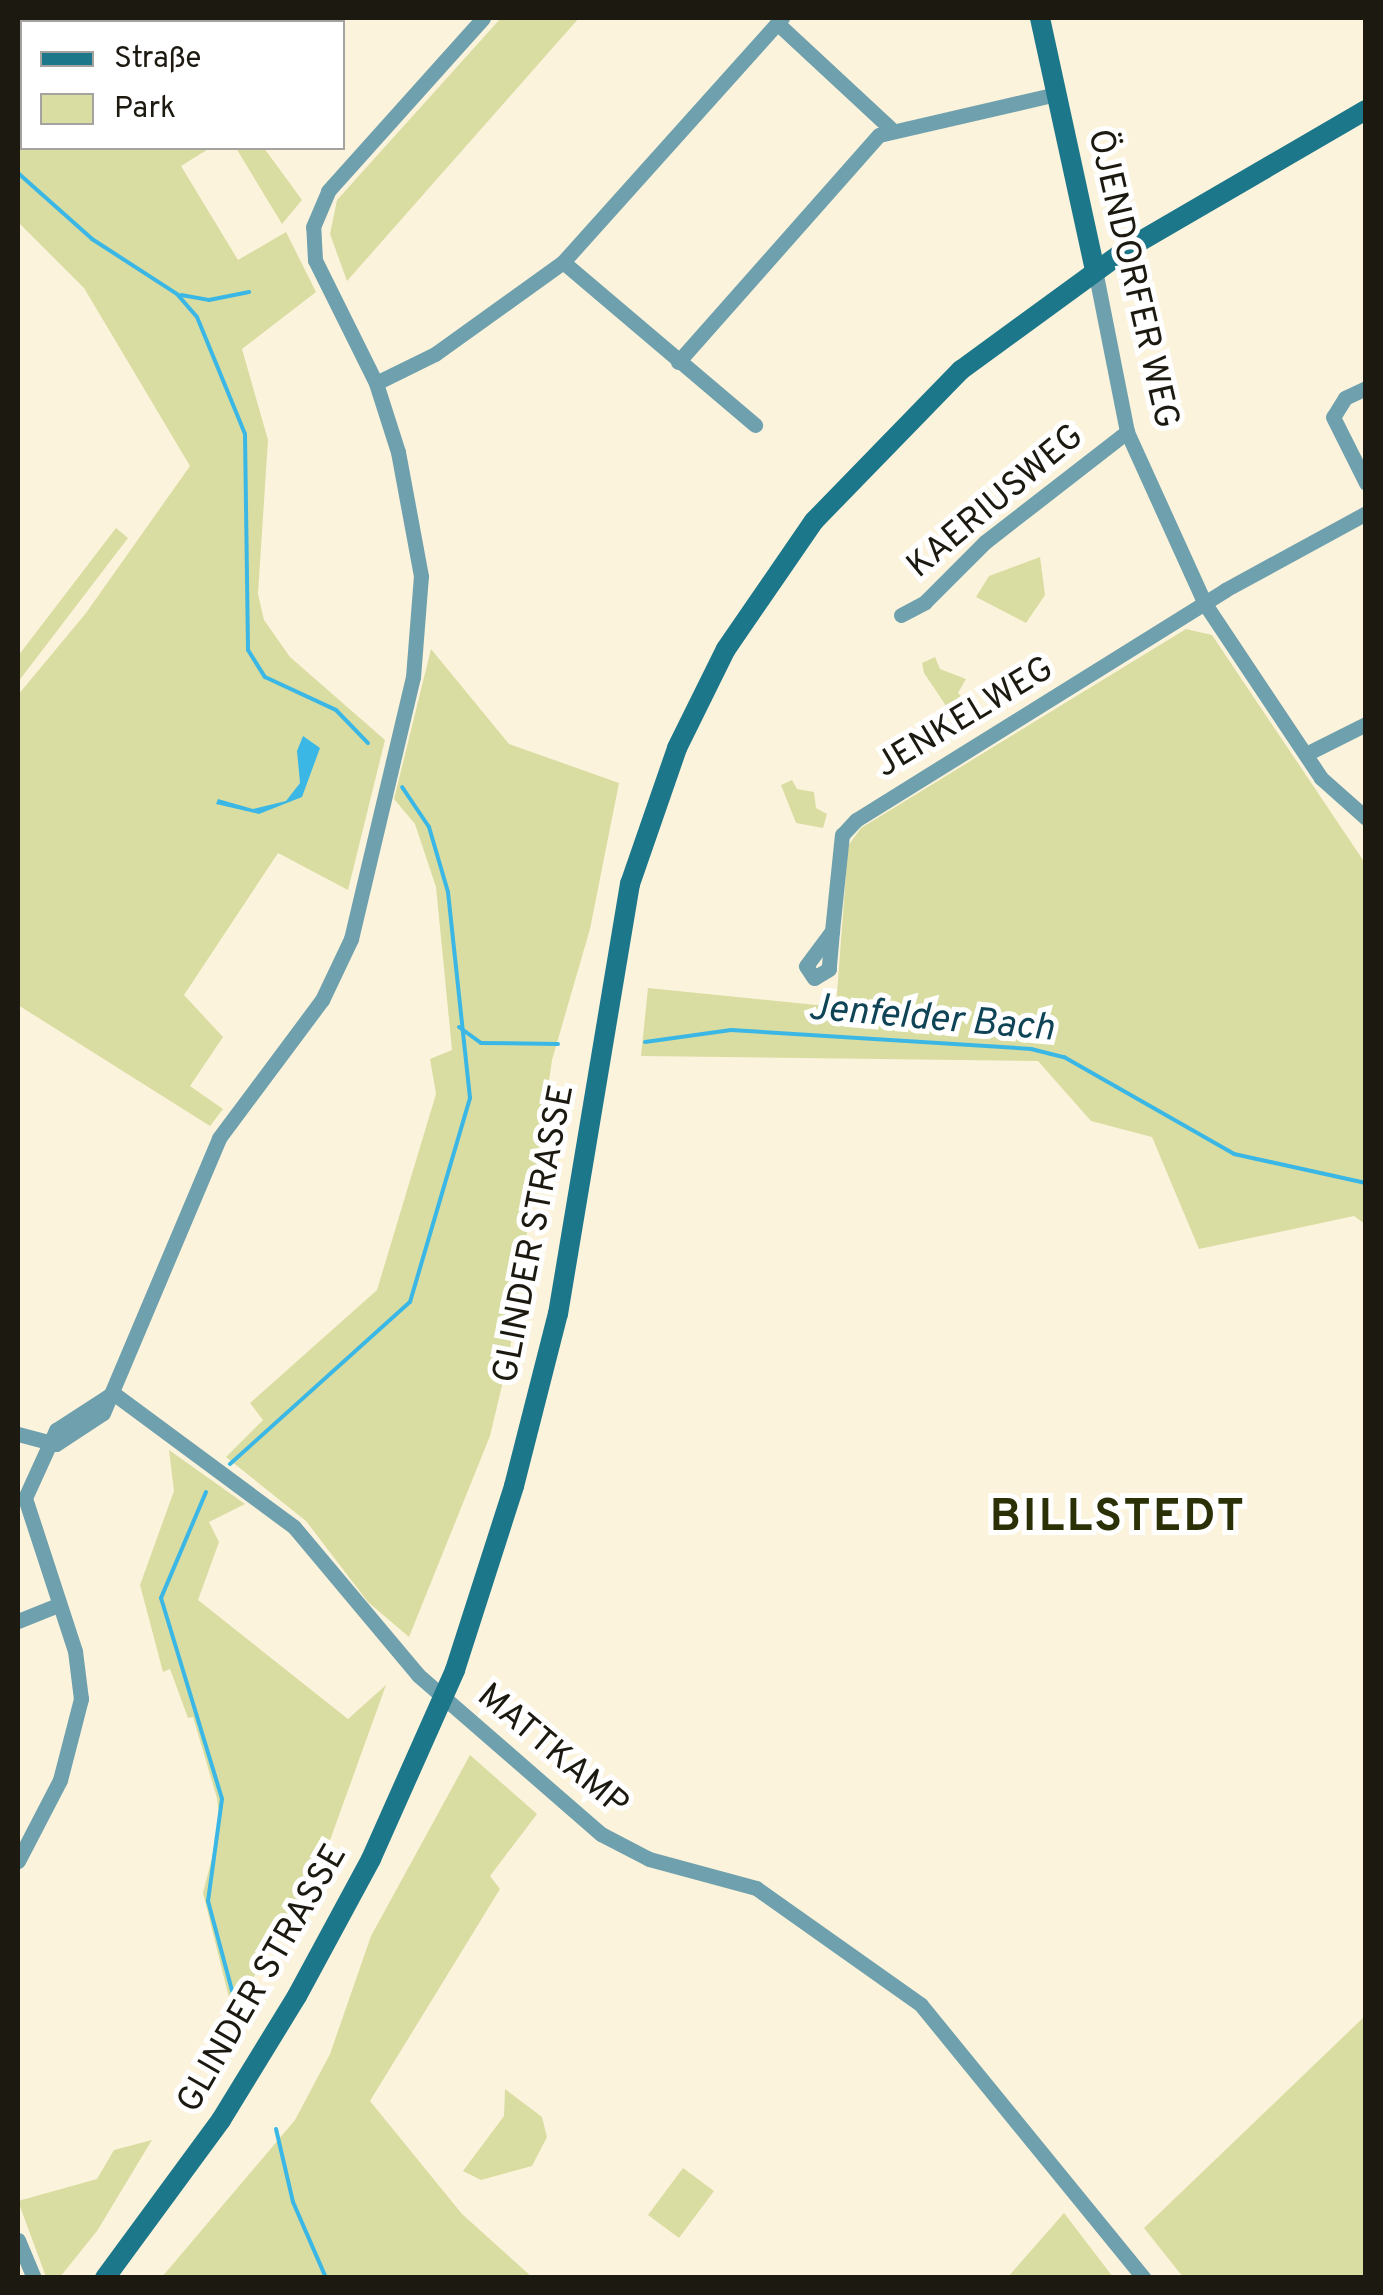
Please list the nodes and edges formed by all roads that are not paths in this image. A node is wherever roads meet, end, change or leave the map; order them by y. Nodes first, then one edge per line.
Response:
1 (483, 18) edge
2 (1040, 18) edge
3 (779, 20) edge
4 (1056, 94) junction
5 (1366, 110) edge
6 (890, 128) junction
7 (563, 262) junction
8 (1094, 270) junction
9 (678, 362) junction
10 (376, 383) junction
11 (1366, 388) edge
12 (754, 424) dead end
13 (1127, 432) junction
14 (1366, 484) edge
15 (1366, 513) edge
16 (1205, 604) junction
17 (901, 615) dead end
18 (1366, 724) edge
19 (1306, 754) junction
20 (1366, 818) edge
21 (832, 931) dead end
22 (113, 1394) junction
23 (18, 1434) edge
24 (45, 1444) junction
25 (58, 1605) junction
26 (18, 1621) edge
27 (443, 1699) junction
28 (18, 1862) edge
29 (18, 2240) edge
30 (34, 2278) edge
31 (105, 2278) edge
32 (1144, 2278) edge

1 - 10 street
2 - 4 main road, ÖJENDORFER WEG
3 - 6 street
3 - 7 street
4 - 6 street
4 - 8 main road, ÖJENDORFER WEG
5 - 8 main road, GLINDER STRASSE
6 - 9 street
7 - 9 street
7 - 10 street
8 - 13 street, ÖJENDORFER WEG
8 - 27 main road, GLINDER STRASSE
9 - 12 street
10 - 22 street
11 - 14 street
13 - 16 street, ÖJENDORFER WEG
13 - 17 street, KAERIUSWEG
15 - 16 street, JENKELWEG
16 - 19 street, ÖJENDORFER WEG
16 - 21 street, JENKELWEG
18 - 19 street
19 - 20 street, ÖJENDORFER WEG
22 - 24 street
22 - 27 street, MATTKAMP
23 - 24 street
24 - 25 street
25 - 26 street
25 - 28 street
27 - 31 main road, GLINDER STRASSE
27 - 32 street, MATTKAMP
29 - 30 street

